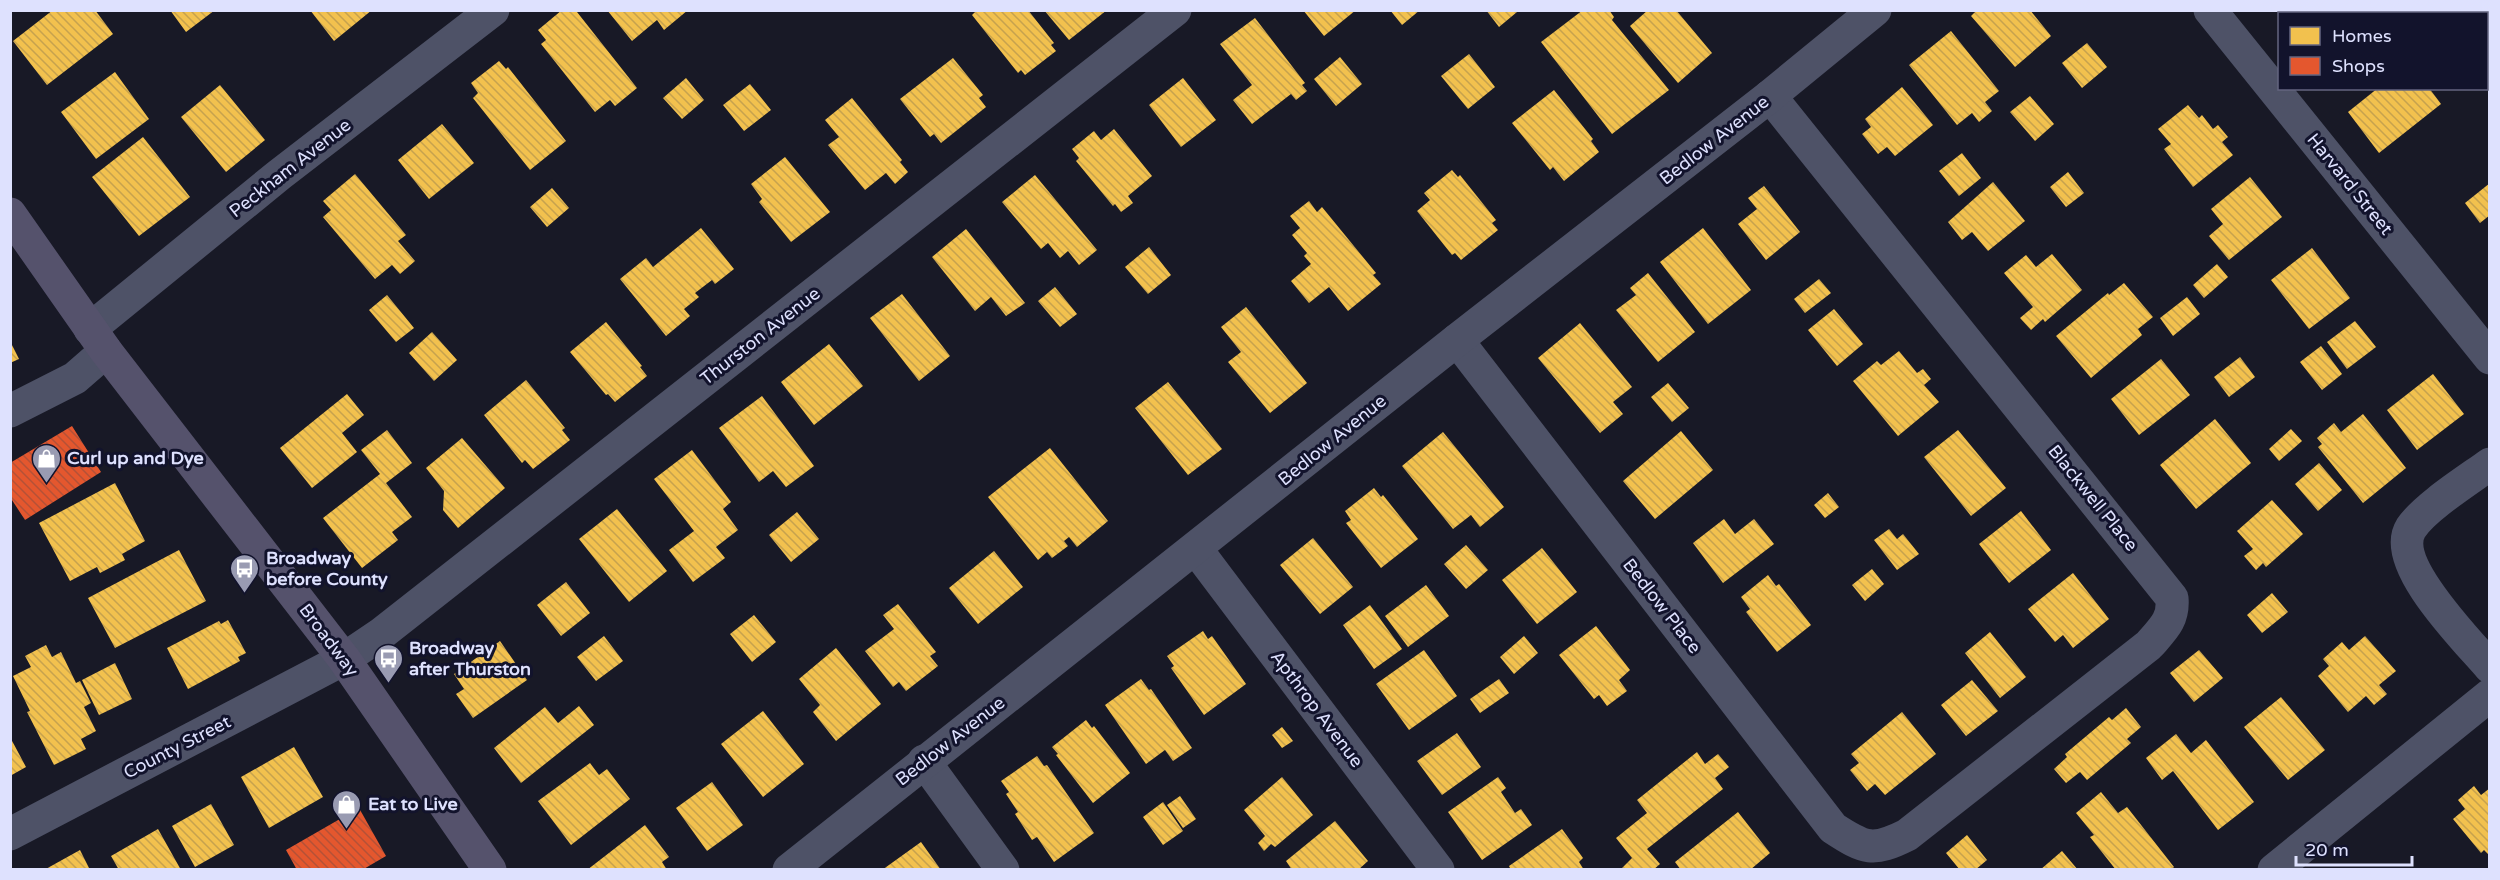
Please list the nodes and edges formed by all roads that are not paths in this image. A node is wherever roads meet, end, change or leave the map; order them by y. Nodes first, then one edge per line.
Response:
1 (493, 10) edge
2 (1175, 10) edge
3 (1875, 10) edge
4 (2210, 10) edge
5 (1770, 96) junction
6 (10, 214) edge
7 (98, 340) junction
8 (1457, 340) junction
9 (2490, 358) edge
10 (10, 411) edge
11 (2490, 464) edge
12 (1196, 549) junction
13 (344, 659) junction
14 (2490, 667) edge
15 (2490, 695) edge
16 (924, 761) junction
17 (10, 834) edge
18 (1884, 846) joint
19 (489, 870) edge
20 (789, 870) edge
21 (1003, 870) edge
22 (1438, 870) edge
23 (2274, 870) edge

1 - 7 street, Peckham Avenue
2 - 13 street, Thurston Avenue
3 - 5 street, Bedlow Avenue
4 - 9 street, Harvard Street
5 - 8 street, Bedlow Avenue
5 - 18 street, Blackwell Place
6 - 7 main road, Broadway
7 - 10 street, Peckham Avenue
7 - 13 main road, Broadway
8 - 12 street, Bedlow Avenue
8 - 18 street, Bedlow Place
11 - 14 street
12 - 16 street, Bedlow Avenue
12 - 22 street, Apthrop Avenue
13 - 17 street, County Street
13 - 19 main road, Broadway
15 - 23 street
16 - 20 street, Bedlow Avenue
16 - 21 street

